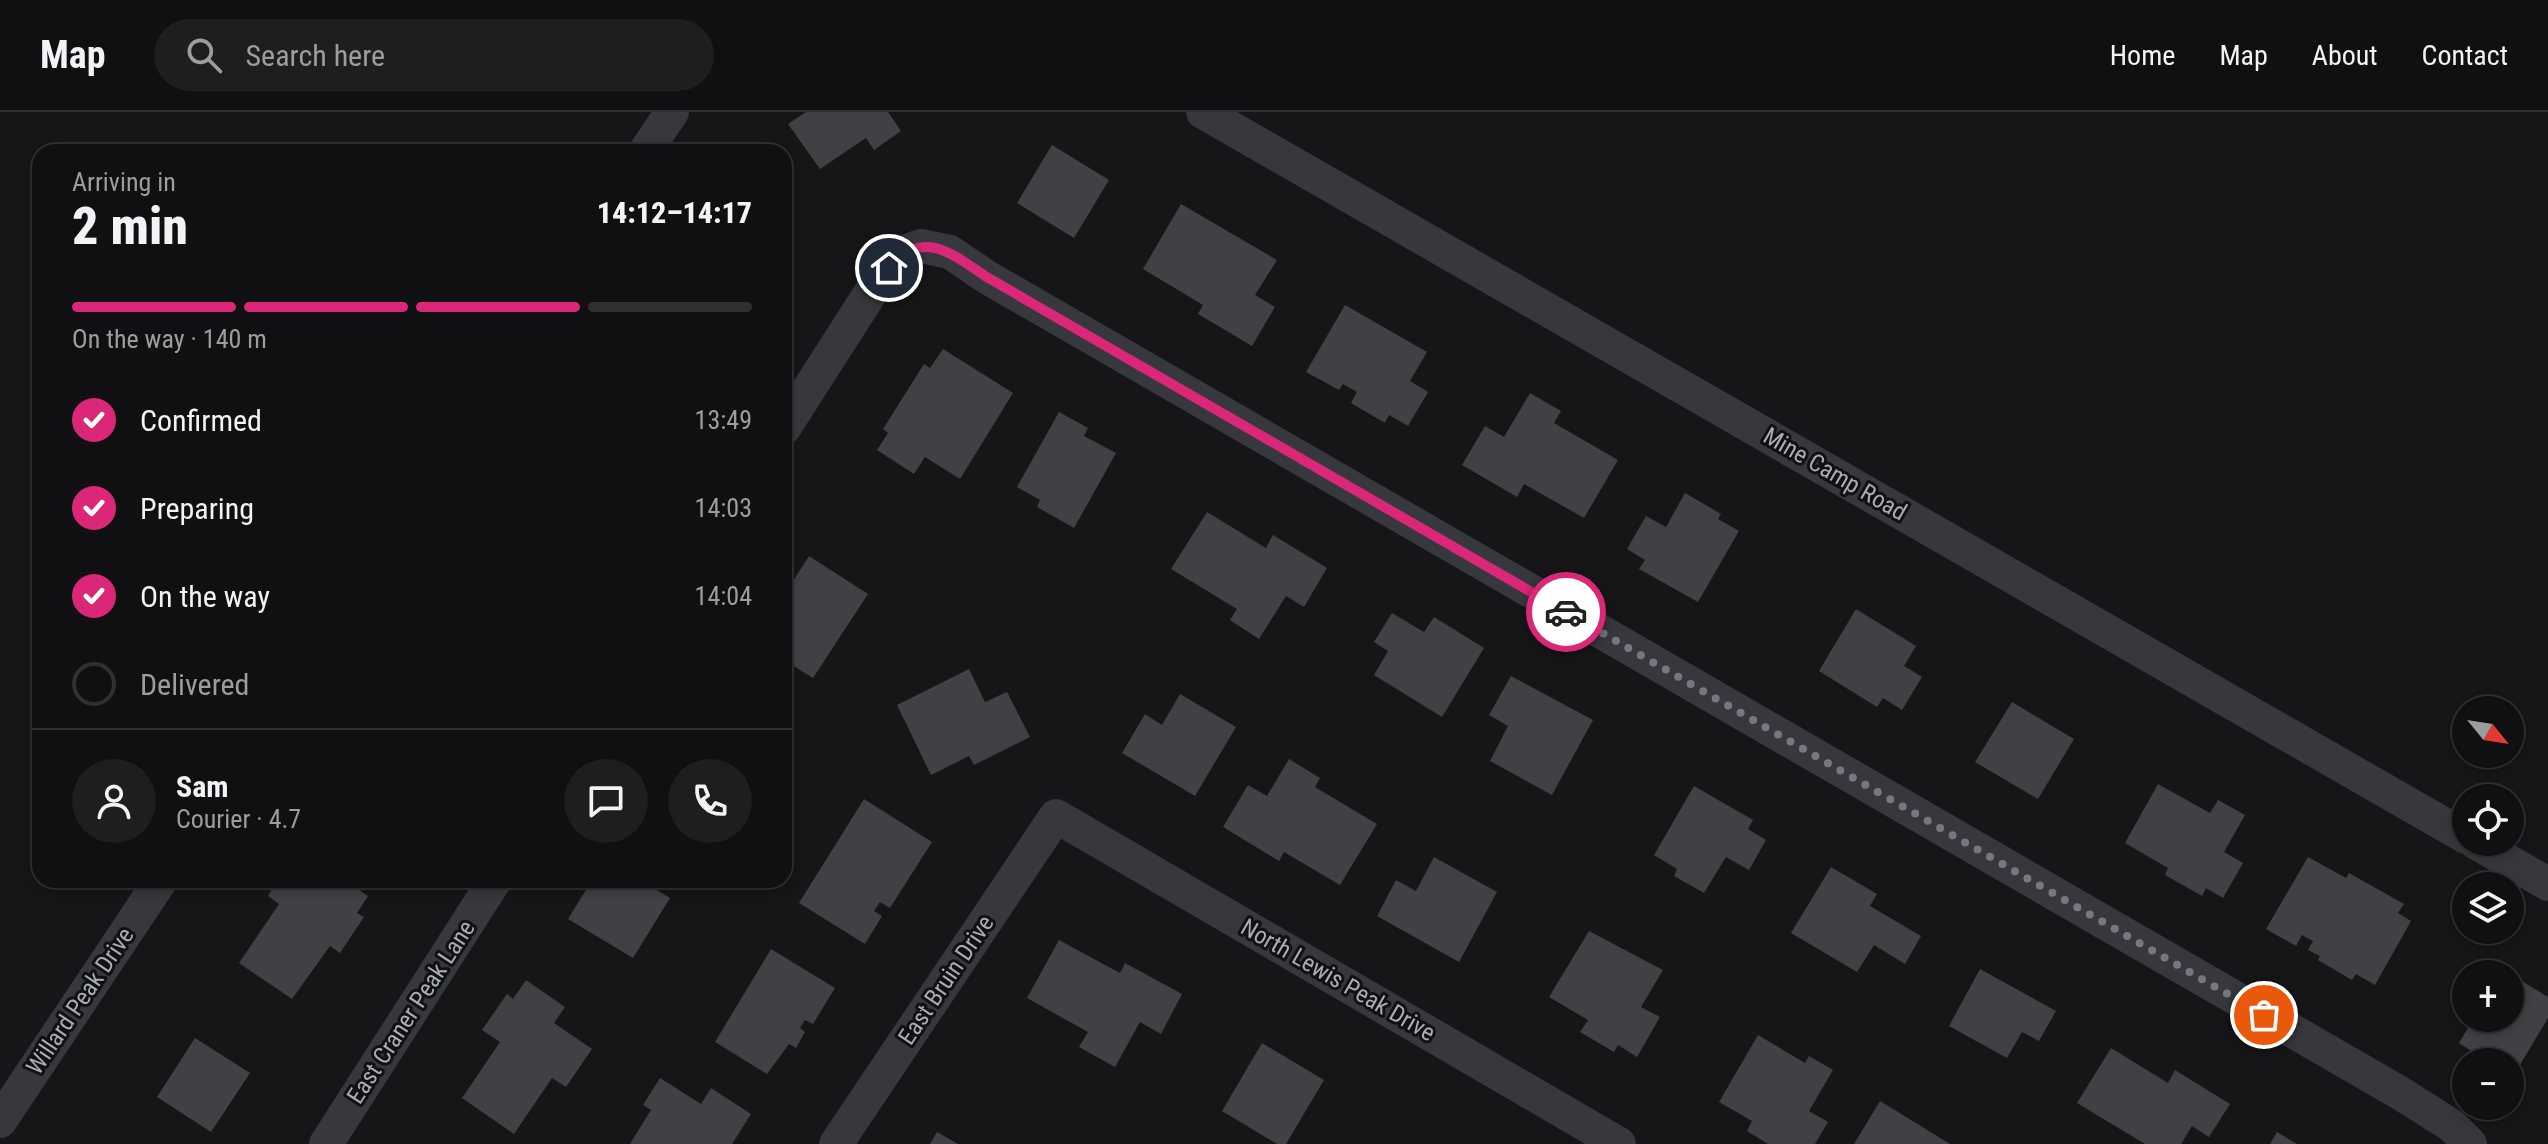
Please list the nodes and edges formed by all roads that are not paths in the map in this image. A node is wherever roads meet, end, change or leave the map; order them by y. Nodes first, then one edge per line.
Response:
1 (672, 112) edge
2 (1203, 112) edge
3 (650, 144) edge
4 (792, 415) edge
5 (1056, 816) joint
6 (2452, 829) edge
7 (2499, 856) edge
8 (2548, 884) edge
9 (156, 888) edge
10 (490, 888) edge
11 (0, 1121) edge
12 (326, 1144) edge
13 (836, 1144) edge
14 (1619, 1144) edge
15 (2470, 1144) edge

1 - 3 street
2 - 6 street, Mine Camp Road
4 - 15 street
5 - 13 street, East Bruin Drive
5 - 14 street, North Lewis Peak Drive
7 - 8 street
9 - 11 street, Willard Peak Drive
10 - 12 street, East Craner Peak Lane

